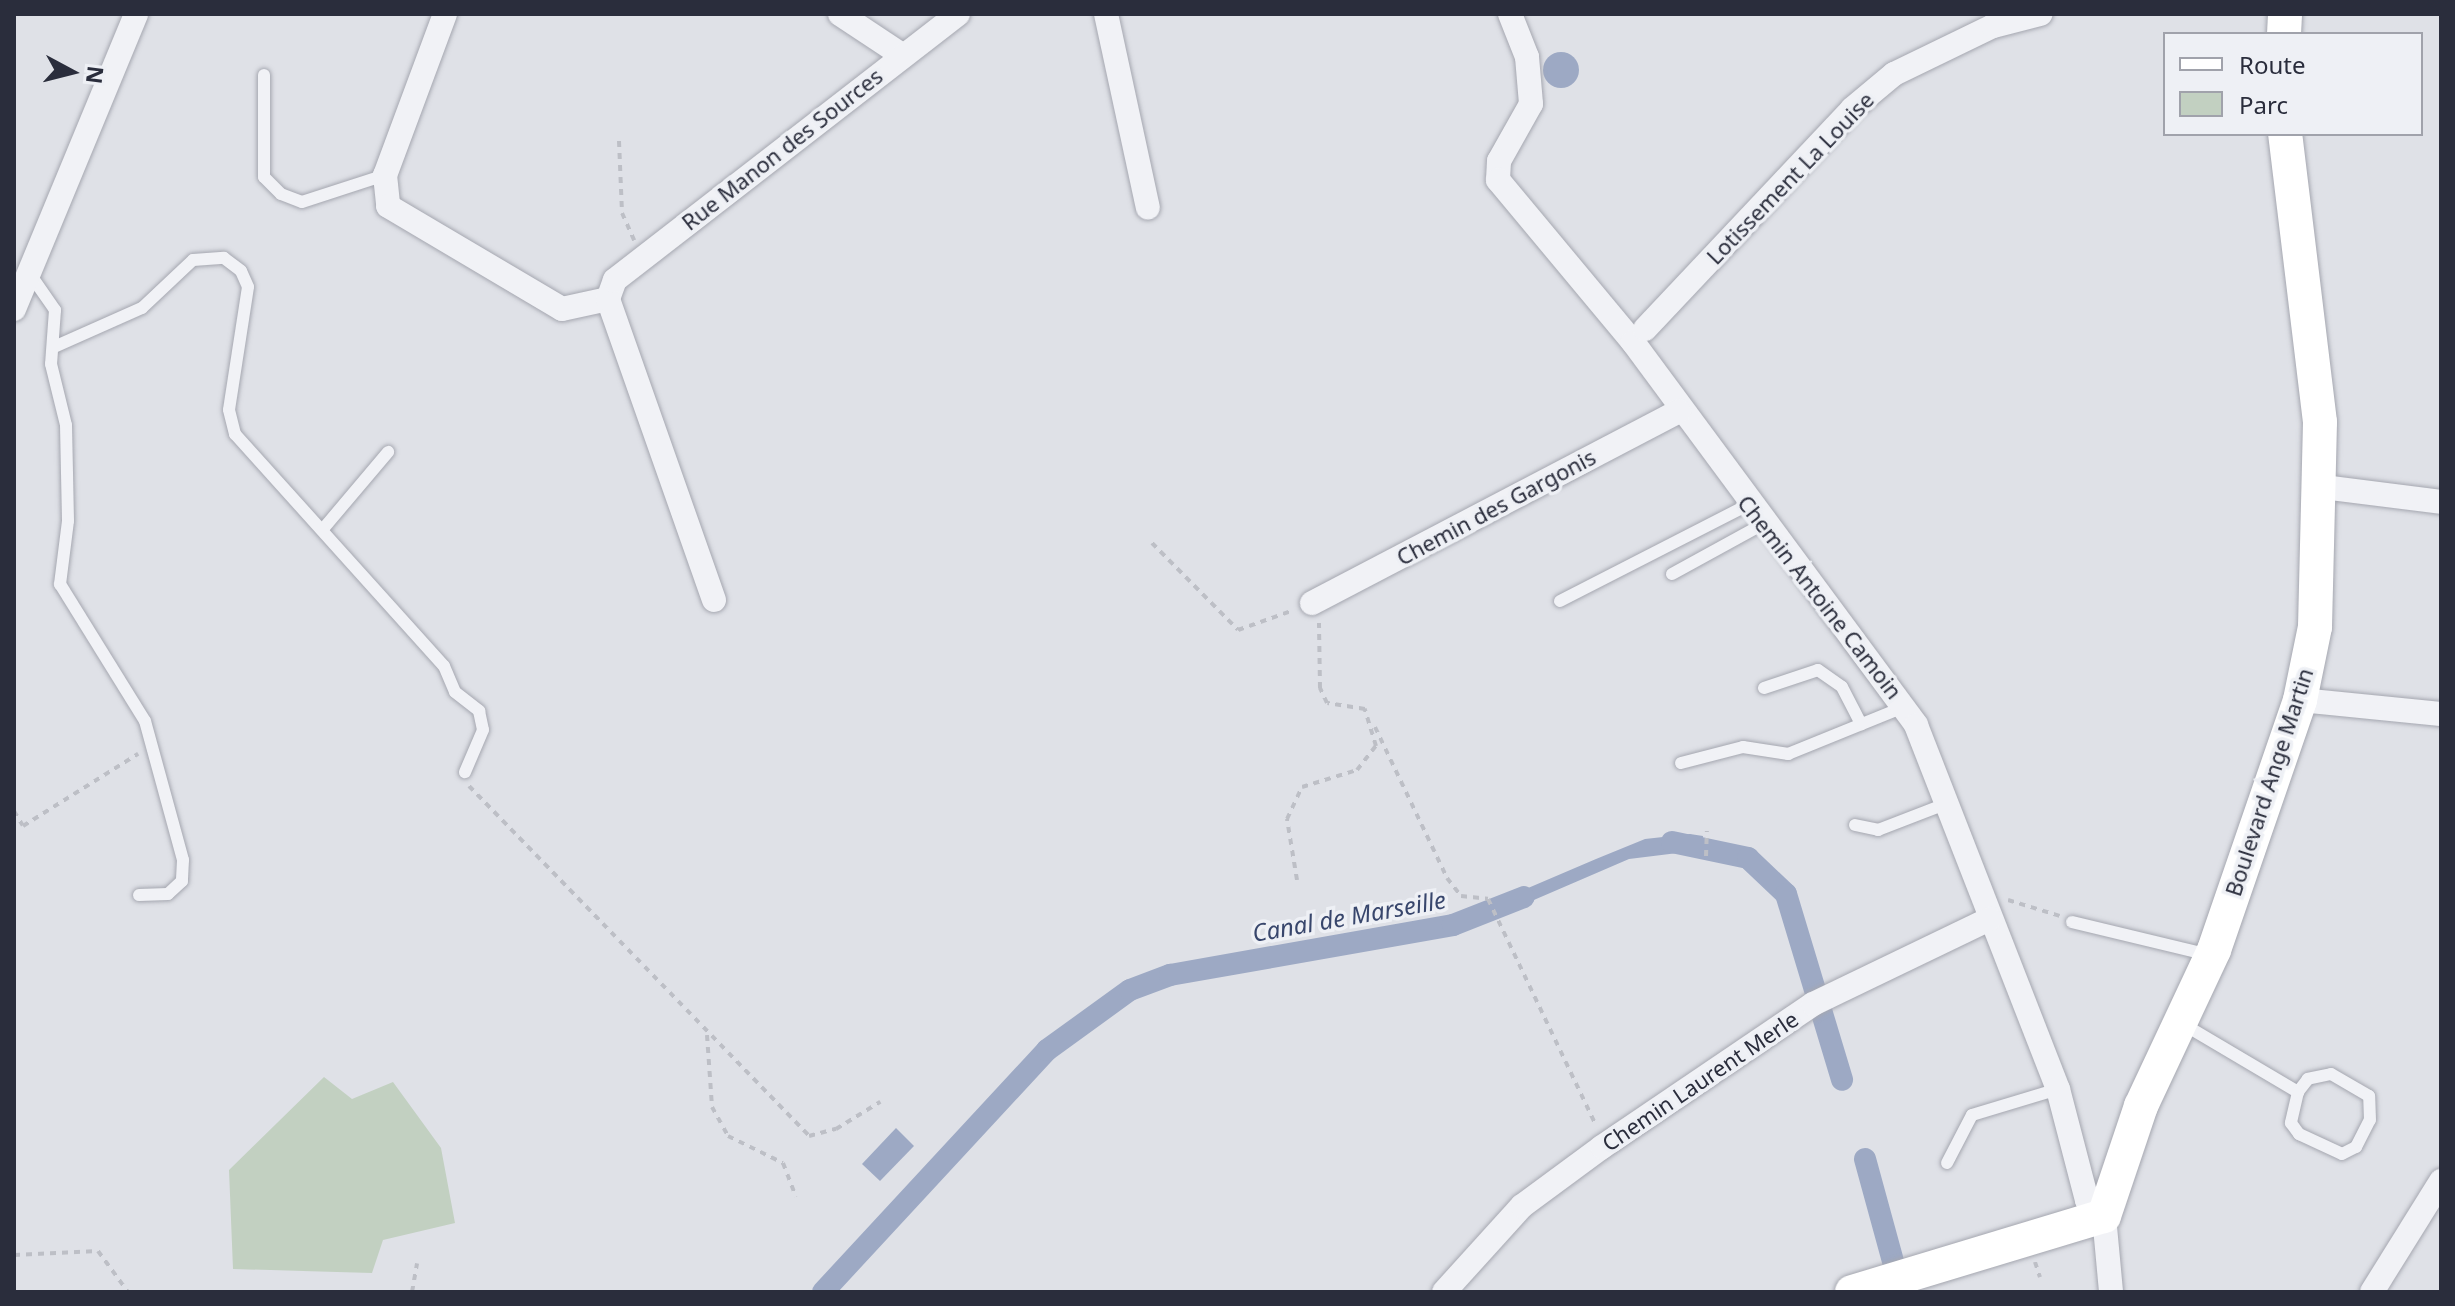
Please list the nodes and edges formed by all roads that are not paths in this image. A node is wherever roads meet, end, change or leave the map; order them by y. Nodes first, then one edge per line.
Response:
1 (136, 14) edge
2 (445, 14) edge
3 (840, 14) edge
4 (958, 14) edge
5 (1106, 14) edge
6 (2040, 14) edge
7 (1513, 21) edge
8 (902, 55) junction
9 (264, 75) dead end
10 (2285, 136) edge
11 (385, 175) junction
12 (1148, 208) dead end
13 (30, 274) junction
14 (608, 299) junction
15 (14, 309) edge
16 (1645, 329) dead end
17 (54, 347) junction
18 (1679, 411) junction
19 (388, 452) dead end
20 (2323, 487) junction
21 (2441, 502) edge
22 (1748, 505) junction
23 (1763, 524) junction
24 (323, 529) junction
25 (1672, 574) dead end
26 (714, 600) dead end
27 (1560, 601) dead end
28 (1312, 603) road end
29 (1764, 688) dead end
30 (2300, 700) junction
31 (1904, 707) junction
32 (2441, 714) edge
33 (1861, 724) junction
34 (1681, 763) dead end
35 (465, 772) road end
36 (1948, 803) junction
37 (1855, 825) dead end
38 (139, 895) dead end
39 (1987, 912) junction
40 (2072, 922) road end
41 (2212, 956) junction
42 (2183, 1024) junction
43 (2058, 1089) junction
44 (2298, 1092) junction
45 (1947, 1163) dead end
46 (2441, 1181) edge
47 (2104, 1216) junction
48 (1444, 1292) edge
49 (1852, 1292) edge
50 (2111, 1292) edge
51 (2372, 1292) edge

1 - 13 street
2 - 11 street
3 - 8 street, Rue Manon des Sources
4 - 8 street
5 - 12 street
6 - 16 street, Lotissement La Louise
7 - 18 street, Chemin Antoine Camoin
8 - 14 street, Rue Manon des Sources
9 - 11 lane
10 - 20 street, Boulevard Ange Martin
11 - 14 street
13 - 15 street
13 - 17 lane
14 - 26 street
17 - 24 lane
17 - 38 lane
18 - 22 street, Chemin Antoine Camoin
18 - 28 street, Chemin des Gargonis
19 - 24 lane
20 - 21 street
20 - 30 street, Boulevard Ange Martin
22 - 23 street, Chemin Antoine Camoin
22 - 27 lane
23 - 25 lane
23 - 31 street, Chemin Antoine Camoin
24 - 35 lane
29 - 33 lane
30 - 32 street
30 - 41 street, Boulevard Ange Martin
31 - 33 lane
31 - 36 street, Chemin Antoine Camoin
33 - 34 lane
36 - 37 lane
36 - 39 street, Chemin Antoine Camoin
39 - 43 street, Chemin Antoine Camoin
39 - 48 street, Chemin Laurent Merle
40 - 41 lane
41 - 42 street, Boulevard Ange Martin
42 - 44 lane
42 - 47 street, Boulevard Ange Martin
43 - 45 lane
43 - 47 street, Chemin Antoine Camoin
44 - 44 lane
46 - 51 street
47 - 49 street
47 - 50 street

